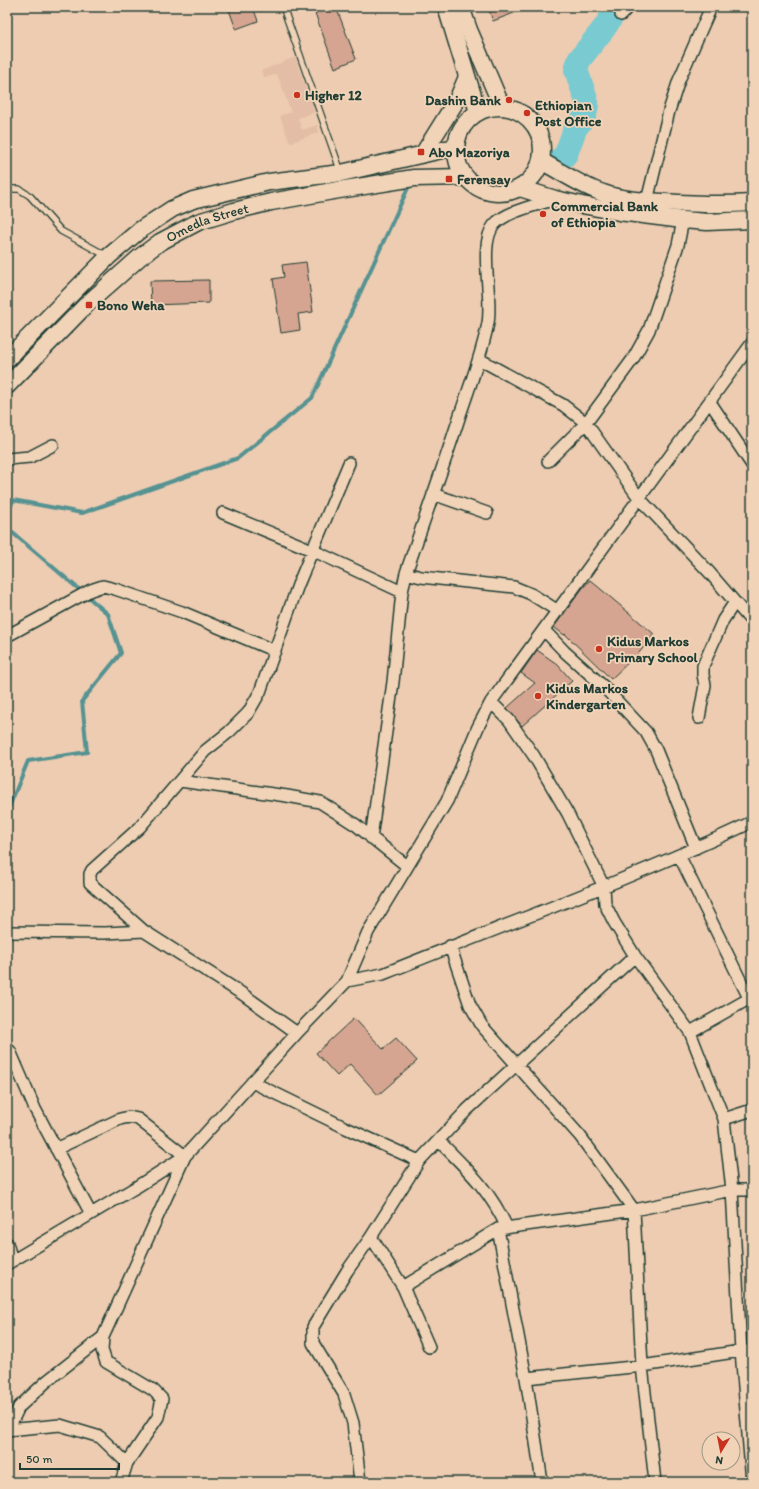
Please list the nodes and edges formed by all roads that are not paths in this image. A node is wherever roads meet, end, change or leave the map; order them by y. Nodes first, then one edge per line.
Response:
1 (282, 7) edge
2 (446, 7) edge
3 (461, 7) edge
4 (711, 7) edge
5 (467, 77) junction
6 (502, 107) junction
7 (478, 112) junction
8 (455, 147) junction
9 (424, 154) junction
10 (541, 161) junction
11 (341, 173) junction
12 (465, 177) junction
13 (520, 188) junction
14 (7, 189) edge
15 (555, 199) junction
16 (647, 201) junction
17 (752, 203) edge
18 (683, 220) junction
19 (752, 220) edge
20 (108, 257) junction
21 (124, 271) junction
22 (752, 343) edge
23 (7, 359) edge
24 (479, 359) junction
25 (7, 386) edge
26 (710, 402) junction
27 (586, 423) junction
28 (53, 445) dead end
29 (7, 460) edge
30 (548, 460) dead end
31 (349, 463) dead end
32 (752, 465) edge
33 (433, 494) junction
34 (639, 498) junction
35 (223, 513) dead end
36 (486, 513) dead end
37 (312, 550) junction
38 (406, 573) junction
39 (402, 592) junction
40 (735, 602) junction
41 (558, 611) junction
42 (752, 622) edge
43 (544, 630) junction
44 (7, 635) edge
45 (275, 650) junction
46 (491, 702) junction
47 (699, 718) dead end
48 (180, 781) junction
49 (752, 822) edge
50 (371, 838) junction
51 (696, 848) junction
52 (679, 856) junction
53 (407, 866) junction
54 (604, 887) junction
55 (144, 931) junction
56 (7, 932) edge
57 (450, 946) junction
58 (635, 956) junction
59 (347, 980) junction
60 (751, 998) edge
61 (690, 1032) junction
62 (297, 1033) junction
63 (7, 1049) edge
64 (516, 1064) junction
65 (252, 1082) junction
66 (752, 1110) edge
67 (724, 1119) junction
68 (439, 1141) junction
69 (56, 1149) junction
70 (185, 1156) junction
71 (419, 1161) junction
72 (732, 1190) junction
73 (752, 1190) edge
74 (634, 1210) junction
75 (91, 1214) junction
76 (502, 1229) junction
77 (371, 1237) junction
78 (7, 1244) edge
79 (10, 1262) edge
80 (403, 1286) junction
81 (103, 1337) junction
82 (429, 1347) dead end
83 (746, 1351) edge
84 (642, 1366) junction
85 (526, 1378) junction
86 (7, 1430) edge
87 (127, 1463) junction
88 (121, 1482) edge
89 (360, 1482) edge
90 (542, 1482) edge
91 (655, 1482) edge
92 (752, 1482) edge

1 - 11 lane
2 - 5 main road
3 - 6 main road
4 - 16 street
5 - 7 main road
5 - 9 main road
6 - 7 main road
6 - 10 main road
7 - 8 main road
8 - 9 main road, Omedla Street
8 - 12 main road
9 - 11 main road, Omedla Street
10 - 13 main road
10 - 16 main road
11 - 20 main road, Omedla Street
12 - 13 main road
12 - 21 main road, Omedla Street
13 - 15 main road
14 - 20 lane
15 - 18 main road
15 - 24 street
16 - 17 main road
18 - 19 main road
18 - 27 street
20 - 21 main road
20 - 23 main road, Omedla Street
21 - 25 main road, Omedla Street
22 - 26 street
24 - 27 street
24 - 33 street
26 - 32 street
26 - 34 street
27 - 30 street
27 - 34 street
28 - 29 street
31 - 37 street
33 - 36 street
33 - 38 street
34 - 40 street
34 - 41 street
35 - 37 street
37 - 39 street
37 - 45 street
38 - 39 street
38 - 41 street
39 - 50 street
40 - 42 street
40 - 47 street
41 - 43 street
43 - 46 street
43 - 51 street
44 - 45 street
45 - 48 street
46 - 53 street
46 - 54 street
48 - 50 street
48 - 55 street
49 - 51 street
50 - 53 street
51 - 52 street
52 - 54 street
52 - 60 street
53 - 59 street
54 - 57 street
54 - 58 street
55 - 56 street
55 - 62 street
57 - 59 street
57 - 64 street
58 - 61 street
58 - 64 street
59 - 62 street
60 - 61 street
61 - 67 street
62 - 65 street
63 - 69 street
64 - 68 street
64 - 74 street
65 - 70 street
65 - 71 street
66 - 67 street
67 - 72 street
68 - 71 street
68 - 76 street
69 - 70 street
69 - 75 street
70 - 75 street
70 - 81 street
71 - 77 street
72 - 73 street
72 - 74 street
72 - 83 street
74 - 76 street
74 - 84 street
75 - 79 street
76 - 80 street
76 - 85 street
77 - 80 street
77 - 89 street
78 - 79 street
80 - 82 street
81 - 86 street
81 - 87 street
83 - 84 street
83 - 92 street
84 - 85 street
84 - 91 street
85 - 90 street
86 - 87 street
87 - 88 street

